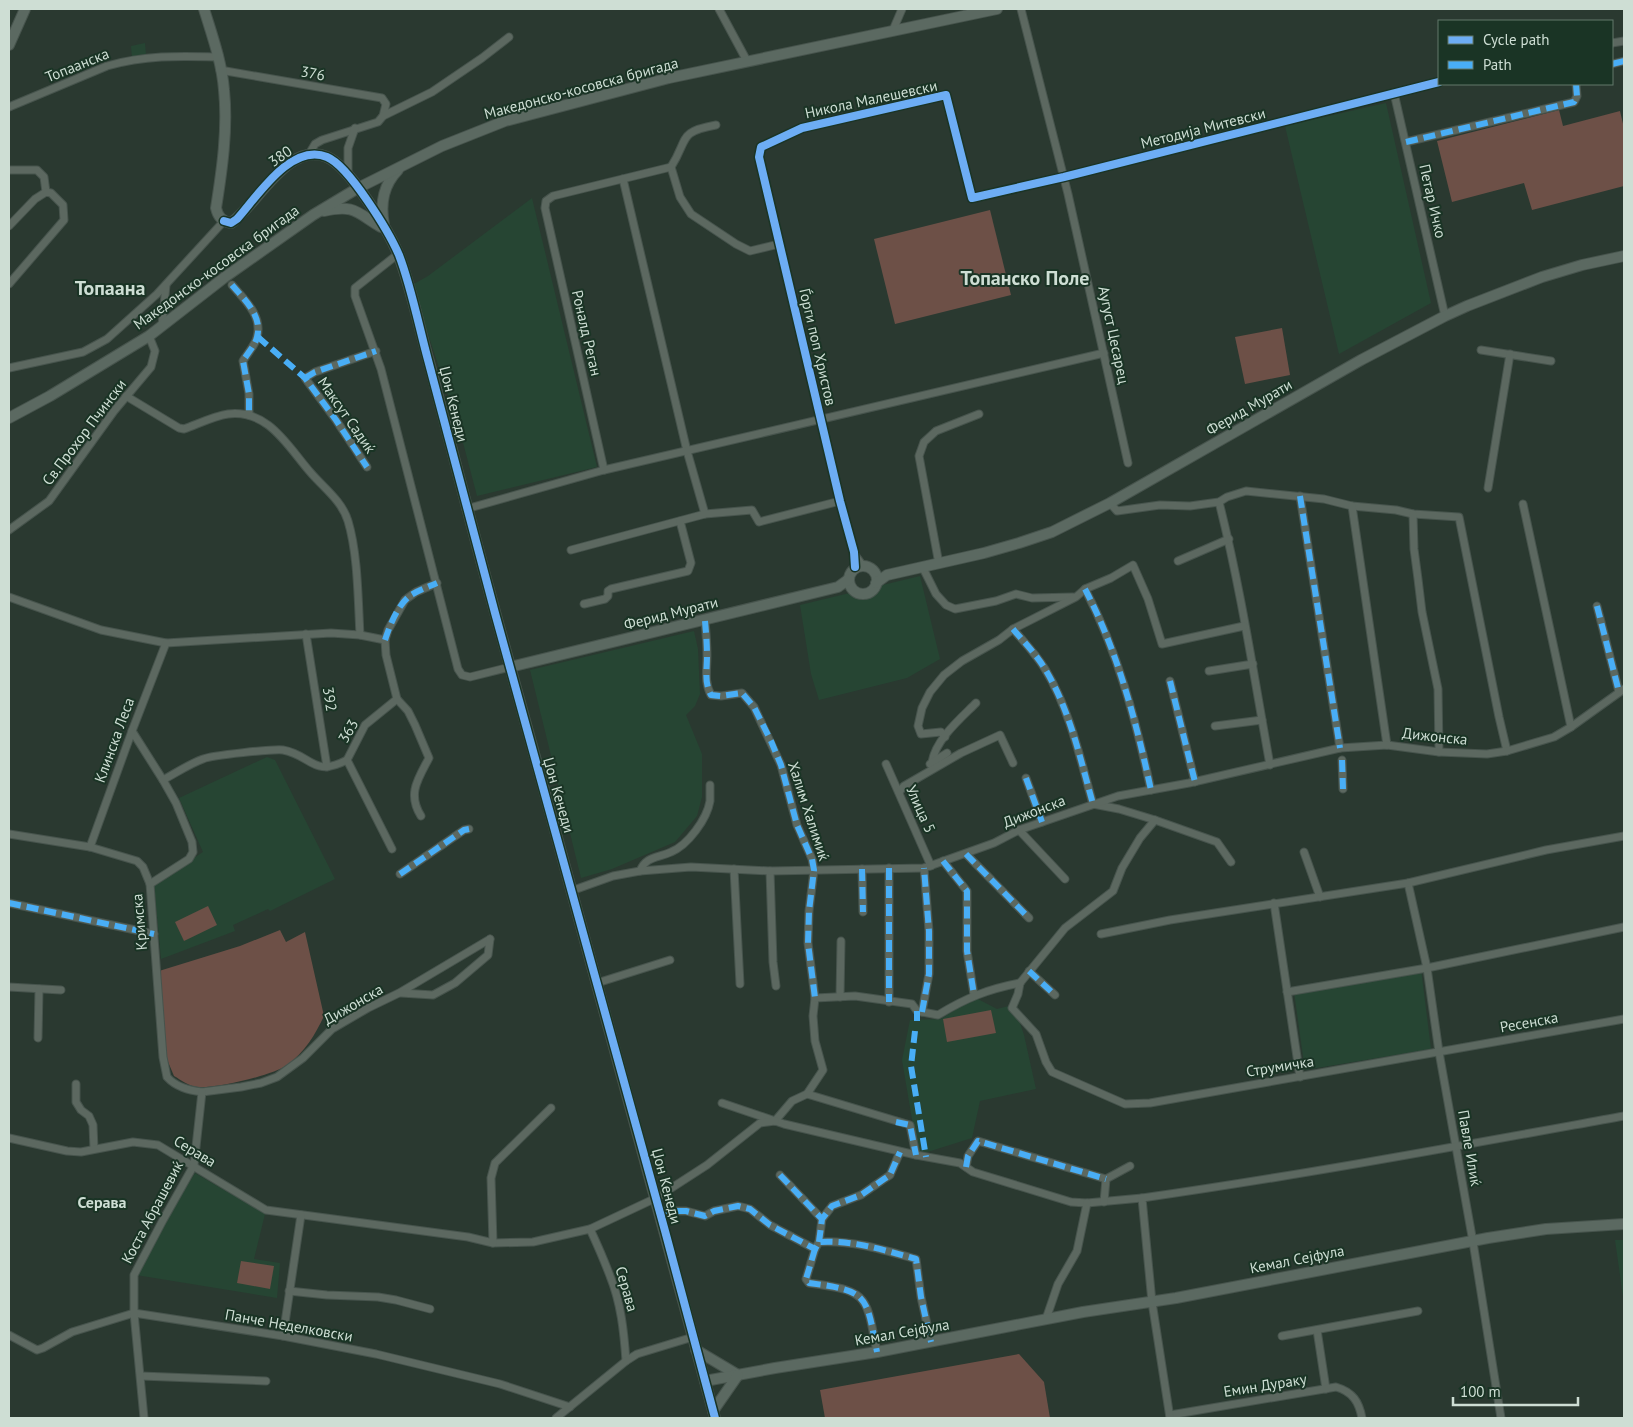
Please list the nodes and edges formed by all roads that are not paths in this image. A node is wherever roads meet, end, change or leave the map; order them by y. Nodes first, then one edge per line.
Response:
1 (25, 9) edge
2 (204, 9) edge
3 (719, 9) edge
4 (902, 9) edge
5 (996, 9) edge
6 (1021, 9) edge
7 (892, 30) junction
8 (509, 37) dead end
9 (9, 45) edge
10 (218, 57) junction
11 (747, 61) junction
12 (220, 70) junction
13 (1438, 82) edge
14 (1576, 85) edge
15 (1394, 92) junction
16 (9, 107) edge
17 (382, 116) junction
18 (716, 125) dead end
19 (355, 128) junction
20 (1406, 142) junction
21 (761, 147) joint
22 (309, 154) junction
23 (403, 164) junction
24 (671, 167) junction
25 (9, 170) edge
26 (348, 175) junction
27 (1064, 178) junction
28 (623, 179) junction
29 (358, 188) junction
30 (46, 192) junction
31 (972, 198) joint
32 (313, 215) junction
33 (224, 221) junction
34 (9, 226) edge
35 (384, 229) junction
36 (779, 244) junction
37 (398, 254) junction
38 (1624, 256) edge
39 (9, 284) edge
40 (166, 284) junction
41 (232, 285) dead end
42 (1445, 316) junction
43 (162, 326) junction
44 (149, 336) junction
45 (1481, 350) dead end
46 (376, 351) junction
47 (1104, 353) junction
48 (1510, 354) junction
49 (1551, 361) dead end
50 (9, 368) edge
51 (126, 396) junction
52 (980, 414) dead end
53 (249, 415) junction
54 (9, 418) edge
55 (821, 420) junction
56 (687, 451) junction
57 (1128, 463) dead end
58 (367, 467) dead end
59 (604, 470) junction
60 (1488, 488) dead end
61 (1300, 496) junction
62 (840, 501) junction
63 (1219, 502) junction
64 (1110, 503) junction
65 (1524, 504) dead end
66 (1352, 506) junction
67 (466, 509) junction
68 (705, 514) junction
69 (1413, 514) junction
70 (680, 521) junction
71 (9, 530) edge
72 (1229, 540) junction
73 (571, 550) dead end
74 (1178, 561) dead end
75 (938, 564) junction
76 (859, 566) junction
77 (923, 568) junction
78 (875, 572) junction
79 (887, 575) junction
80 (437, 583) junction
81 (876, 583) junction
82 (850, 584) junction
83 (1085, 589) junction
84 (1076, 596) junction
85 (9, 597) edge
86 (584, 604) dead end
87 (1597, 606) dead end
88 (705, 621) junction
89 (1244, 626) junction
90 (1013, 629) junction
91 (306, 634) junction
92 (360, 635) junction
93 (385, 640) junction
94 (166, 643) junction
95 (1252, 664) junction
96 (510, 667) junction
97 (1209, 671) dead end
98 (1170, 681) dead end
99 (1622, 690) edge
100 (397, 698) junction
101 (976, 703) dead end
102 (1262, 720) junction
103 (1215, 726) dead end
104 (1572, 728) junction
105 (132, 731) junction
106 (944, 737) junction
107 (1387, 745) junction
108 (1340, 748) junction
109 (1508, 751) junction
110 (1439, 752) junction
111 (946, 753) dead end
112 (347, 760) junction
113 (1342, 760) dead end
114 (932, 762) junction
115 (1013, 763) dead end
116 (886, 764) dead end
117 (1270, 765) junction
118 (326, 767) junction
119 (923, 775) junction
120 (1026, 778) dead end
121 (163, 780) junction
122 (1195, 782) junction
123 (710, 785) dead end
124 (1343, 789) dead end
125 (1152, 790) junction
126 (899, 792) junction
127 (1093, 804) junction
128 (421, 816) dead end
129 (1155, 820) junction
130 (1042, 822) junction
131 (469, 830) dead end
132 (1020, 830) junction
133 (9, 834) edge
134 (1624, 836) edge
135 (90, 847) junction
136 (392, 849) dead end
137 (1304, 852) dead end
138 (966, 854) junction
139 (943, 861) junction
140 (1231, 862) dead end
141 (928, 867) junction
142 (889, 868) junction
143 (734, 869) junction
144 (862, 869) junction
145 (814, 870) junction
146 (640, 871) junction
147 (770, 871) junction
148 (400, 874) dead end
149 (1065, 879) dead end
150 (1408, 883) junction
151 (150, 884) junction
152 (572, 890) junction
153 (1320, 897) junction
154 (9, 903) edge
155 (1274, 903) junction
156 (863, 912) dead end
157 (1029, 918) dead end
158 (1624, 927) edge
159 (154, 934) junction
160 (1101, 934) dead end
161 (840, 941) dead end
162 (670, 960) dead end
163 (1427, 968) junction
164 (1029, 971) junction
165 (597, 983) junction
166 (1020, 983) junction
167 (740, 984) dead end
168 (776, 986) dead end
169 (9, 987) edge
170 (39, 989) junction
171 (61, 990) dead end
172 (1287, 992) junction
173 (398, 993) junction
174 (974, 995) junction
175 (1055, 995) dead end
176 (840, 997) junction
177 (815, 998) junction
178 (889, 1002) junction
179 (922, 1012) junction
180 (1624, 1018) edge
181 (38, 1038) dead end
182 (1439, 1052) junction
183 (1300, 1077) junction
184 (76, 1084) dead end
185 (202, 1092) junction
186 (807, 1094) junction
187 (722, 1103) dead end
188 (552, 1108) dead end
189 (1624, 1116) edge
190 (776, 1120) junction
191 (9, 1138) edge
192 (1455, 1147) junction
193 (94, 1149) junction
194 (900, 1152) junction
195 (916, 1155) junction
196 (194, 1166) junction
197 (1130, 1166) dead end
198 (966, 1167) junction
199 (780, 1175) dead end
200 (1106, 1179) junction
201 (656, 1198) junction
202 (1142, 1198) junction
203 (1104, 1202) junction
204 (1087, 1203) junction
205 (660, 1210) junction
206 (301, 1215) junction
207 (822, 1219) junction
208 (1624, 1224) edge
209 (590, 1229) junction
210 (1472, 1242) junction
211 (493, 1243) junction
212 (817, 1245) junction
213 (290, 1291) junction
214 (1152, 1302) junction
215 (430, 1309) dead end
216 (1418, 1310) dead end
217 (134, 1314) junction
218 (1046, 1319) junction
219 (1318, 1330) junction
220 (9, 1335) edge
221 (283, 1336) junction
222 (1282, 1336) dead end
223 (693, 1337) junction
224 (931, 1342) junction
225 (696, 1350) junction
226 (877, 1352) junction
227 (626, 1361) junction
228 (738, 1374) junction
229 (141, 1376) junction
230 (705, 1381) junction
231 (266, 1382) dead end
232 (1326, 1389) junction
233 (570, 1407) junction
234 (1209, 1409) junction
235 (714, 1415) edge
236 (1170, 1417) edge
237 (144, 1418) edge
238 (556, 1418) edge
239 (1210, 1418) edge
240 (1362, 1418) edge
241 (1501, 1418) edge

1 - 9 street
2 - 10 street
3 - 11 street
4 - 7 street
5 - 7 street, Македонско-косовска бригада
6 - 27 street, Аугуст Цесарец
7 - 11 street, Македонско-косовска бригада
8 - 17 street
10 - 12 street
10 - 16 street, Топаанска
11 - 23 street, Македонско-косовска бригада
12 - 17 street, 376
12 - 33 street
13 - 15 street, Методија Митевски
14 - 20 street
15 - 20 street, Петар Ичко
15 - 27 street, Методија Митевски
17 - 19 street
18 - 24 street
19 - 22 street
19 - 26 street
20 - 42 street, Петар Ичко
21 - 31 street, Никола Малешевски
21 - 36 street, Ѓорги поп Христов
22 - 26 street, 380
22 - 33 street, 380
23 - 29 street, Македонско-косовска бригада
23 - 35 street
24 - 28 street
24 - 36 street
25 - 30 street
26 - 29 street, 380
27 - 31 street, Методија Митевски
27 - 47 street, Аугуст Цесарец
28 - 56 street
28 - 59 street, Роналд Реган
29 - 32 street, Македонско-косовска бригада
29 - 35 street, Џон Кенеди
30 - 34 street
30 - 39 street
32 - 35 street
32 - 43 street, Македонско-косовска бригада
33 - 40 street, 380
35 - 37 street, Џон Кенеди
36 - 55 street, Ѓорги поп Христов
37 - 46 street
37 - 67 street, Џон Кенеди
38 - 42 street, Ферид Мурати
40 - 43 street
40 - 50 street, 380
41 - 53 street
42 - 64 street, Ферид Мурати
43 - 44 street, Македонско-косовска бригада
44 - 51 street, Св.Прохор Пчински
44 - 54 street, Македонско-косовска бригада
45 - 48 street
46 - 58 street, Максут Садиќ
46 - 80 street
47 - 55 street
47 - 57 street, Аугуст Цесарец
48 - 49 street
48 - 60 street
51 - 53 street
51 - 71 street, Св.Прохор Пчински
52 - 75 street
53 - 92 street
55 - 56 street
55 - 62 street, Ѓорги поп Христов
56 - 59 street
56 - 68 street
59 - 67 street
61 - 63 street
61 - 66 street
61 - 108 street
62 - 68 street
62 - 76 street, Ѓорги поп Христов
63 - 64 street
63 - 72 street
64 - 75 street, Ферид Мурати
65 - 104 street
66 - 69 street
66 - 107 street
67 - 96 street, Џон Кенеди
68 - 70 street
69 - 109 street
69 - 110 street
70 - 73 street
70 - 86 street
72 - 74 street
72 - 89 street
75 - 77 street, Ферид Мурати
76 - 78 street
76 - 82 street
77 - 79 street, Ферид Мурати
77 - 84 street
78 - 79 street, Ферид Мурати
78 - 81 street
79 - 81 street, Ферид Мурати
80 - 93 street
80 - 96 street
81 - 82 street
82 - 88 street, Ферид Мурати
83 - 84 street
83 - 89 street
83 - 125 street
84 - 90 street
85 - 94 street
87 - 99 street
88 - 96 street, Ферид Мурати
88 - 145 street, Халим Халимиќ
89 - 95 street
90 - 106 street
90 - 127 street
91 - 92 street
91 - 94 street
91 - 118 street, 392
92 - 93 street
93 - 100 street
94 - 105 street, Клинска Леса
95 - 97 street
95 - 102 street
96 - 152 street, Џон Кенеди
98 - 122 street
99 - 104 street, Дижонска
100 - 112 street, 363
100 - 128 street
101 - 106 street
102 - 103 street
102 - 117 street
104 - 109 street, Дижонска
105 - 121 street
105 - 135 street, Клинска Леса
106 - 114 street
107 - 108 street, Дижонска
107 - 110 street, Дижонска
108 - 117 street, Дижонска
109 - 110 street, Дижонска
111 - 114 street
112 - 118 street
112 - 136 street
113 - 124 street
114 - 119 street
115 - 119 street
116 - 126 street, Улица 5
117 - 122 street, Дижонска
118 - 121 street
119 - 126 street
120 - 130 street
121 - 151 street
122 - 125 street, Дижонска
123 - 146 street
125 - 127 street, Дижонска
126 - 141 street, Улица 5
127 - 129 street
127 - 130 street, Дижонска
129 - 140 street
129 - 164 street
130 - 132 street, Дижонска
131 - 148 street
132 - 138 street, Дижонска
132 - 149 street
133 - 135 street, Кримска
134 - 150 street
135 - 151 street, Кримска
137 - 153 street
138 - 139 street, Дижонска
138 - 157 street
139 - 141 street, Дижонска
139 - 174 street
141 - 142 street, Дижонска
141 - 179 street, Улица 5
142 - 144 street, Дижонска
142 - 178 street
143 - 146 street, Дижонска
143 - 147 street, Дижонска
143 - 167 street
144 - 145 street, Дижонска
144 - 156 street
145 - 147 street, Дижонска
145 - 177 street, Халим Халимиќ
146 - 152 street, Дижонска
147 - 168 street
150 - 153 street
150 - 163 street, Павле Илиќ
151 - 159 street, Кримска
152 - 165 street, Џон Кенеди
153 - 155 street
154 - 159 street
155 - 160 street
155 - 172 street
158 - 163 street
159 - 185 street, Кримска
161 - 176 street
162 - 165 street
163 - 172 street
163 - 182 street, Павле Илиќ
164 - 166 street
164 - 175 street
165 - 201 street, Џон Кенеди
166 - 174 street
166 - 183 street, Струмичка
169 - 170 street
170 - 171 street
170 - 181 street
172 - 183 street
173 - 173 street, Дижонска
173 - 185 street, Дижонска
174 - 179 street
176 - 177 street
176 - 178 street
177 - 186 street, Халим Халимиќ
178 - 179 street
180 - 182 street, Ресенска
182 - 183 street, Струмичка
182 - 192 street, Павле Илиќ
184 - 193 street
185 - 196 street, Коста Абрашевиќ
186 - 190 street, Халим Халимиќ
186 - 195 street
187 - 190 street
188 - 211 street
189 - 192 street
190 - 194 street
190 - 201 street, Серава
191 - 193 street, Серава
192 - 202 street
192 - 210 street, Павле Илиќ
193 - 196 street, Серава
194 - 195 street
194 - 207 street
195 - 198 street
196 - 206 street, Серава
196 - 217 street, Коста Абрашевиќ
197 - 200 street
198 - 200 street
198 - 204 street
199 - 207 street
200 - 203 street
201 - 205 street, Џон Кенеди
201 - 209 street, Серава
202 - 203 street
202 - 214 street
203 - 204 street
204 - 218 street
205 - 212 street
205 - 223 street, Џон Кенеди
206 - 211 street, Серава
206 - 213 street
207 - 212 street
208 - 210 street
209 - 211 street, Серава
209 - 227 street, Серава
210 - 214 street, Кемал Сејфула
210 - 241 street, Павле Илиќ
212 - 224 street
212 - 226 street
213 - 215 street
213 - 221 street
214 - 218 street, Кемал Сејфула
214 - 236 street
216 - 219 street
217 - 220 street, Панче Неделковски
217 - 221 street, Панче Неделковски
217 - 229 street, Коста Абрашевиќ
218 - 224 street, Кемал Сејфула
219 - 222 street
219 - 232 street, Емин Дураку
221 - 233 street, Панче Неделковски
223 - 225 street, Џон Кенеди
223 - 227 street
224 - 226 street, Кемал Сејфула
225 - 228 street
225 - 230 street, Џон Кенеди
226 - 228 street, Кемал Сејфула
227 - 233 street
228 - 230 street, Кемал Сејфула
228 - 235 street
229 - 231 street
229 - 237 street, Коста Абрашевиќ
230 - 235 street, Џон Кенеди
232 - 234 street, Емин Дураку
232 - 240 street, Емин Дураку
233 - 238 street
234 - 236 street, Емин Дураку
234 - 239 street, Емин Дураку

